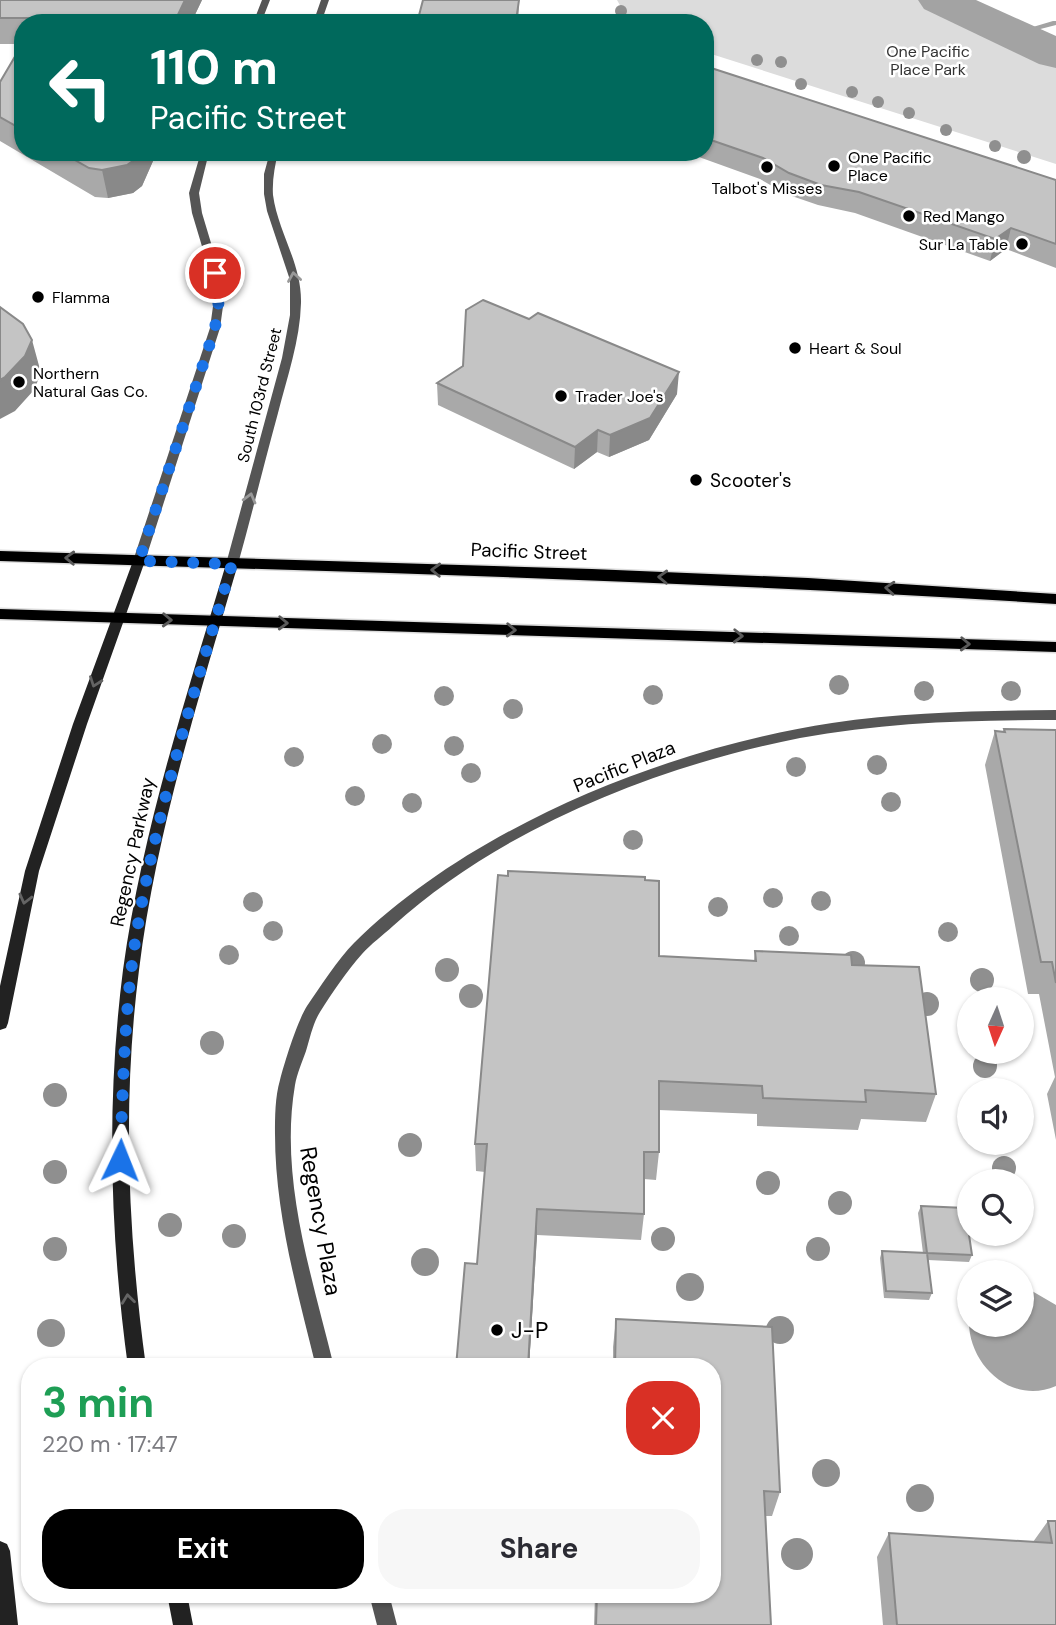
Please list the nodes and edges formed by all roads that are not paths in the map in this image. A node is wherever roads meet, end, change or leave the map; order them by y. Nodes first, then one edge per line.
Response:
1 (203, 161) edge
2 (272, 161) edge
3 (0, 556) edge
4 (139, 561) junction
5 (232, 564) junction
6 (1056, 599) edge
7 (0, 614) edge
8 (118, 618) junction
9 (215, 621) junction
10 (1056, 647) edge
11 (1056, 715) edge
12 (0, 1023) edge
13 (298, 1042) joint
14 (136, 1358) edge
15 (323, 1358) edge
16 (0, 1551) edge
17 (179, 1603) edge
18 (381, 1603) edge
19 (8, 1625) edge
20 (183, 1625) edge
21 (387, 1625) edge

1 - 4 street
5 -> 2 street, South 103rd Street
4 -> 3 main road, Pacific Street
4 - 5 main road, Pacific Street
4 - 8 main road
6 -> 5 main road, Pacific Street
5 - 9 main road, Regency Parkway
7 - 8 main road
8 -> 9 main road
8 -> 12 main road
9 -> 10 main road
14 -> 9 main road, Regency Parkway
11 - 13 street, Pacific Plaza
13 - 15 street, Regency Plaza
16 - 19 main road
17 - 20 main road
18 - 21 street

